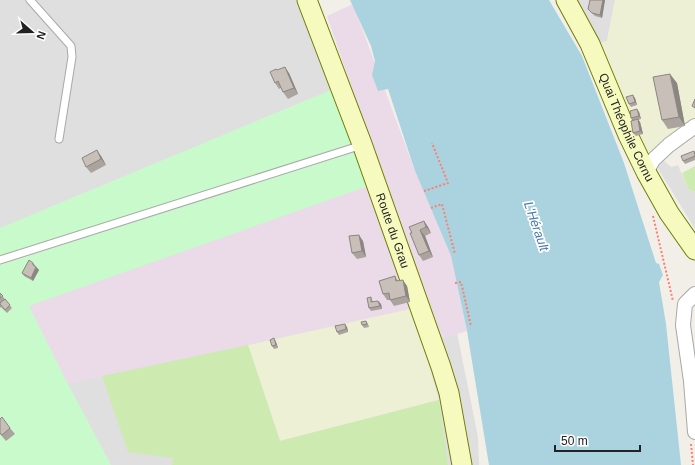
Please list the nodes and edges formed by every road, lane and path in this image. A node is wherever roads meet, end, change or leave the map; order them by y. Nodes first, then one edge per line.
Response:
1 (30, 0) edge
2 (308, 0) edge
3 (566, 0) edge
4 (695, 126) edge
5 (59, 139) dead end
6 (432, 143) dead end
7 (362, 144) junction
8 (646, 172) junction
9 (424, 191) dead end
10 (431, 208) dead end
11 (695, 250) edge
12 (456, 254) dead end
13 (0, 260) edge
14 (455, 283) dead end
15 (695, 294) edge
16 (470, 326) dead end
17 (695, 432) edge
18 (462, 465) edge

1 - 5 lane
2 - 7 street, Route du Grau
3 - 8 street, Quai Théophile Cornu
4 - 8 street
6 - 9 path
7 - 13 lane
7 - 18 street, Route du Grau
8 - 11 street, Quai Théophile Cornu
10 - 12 path
14 - 16 path
15 - 17 street

